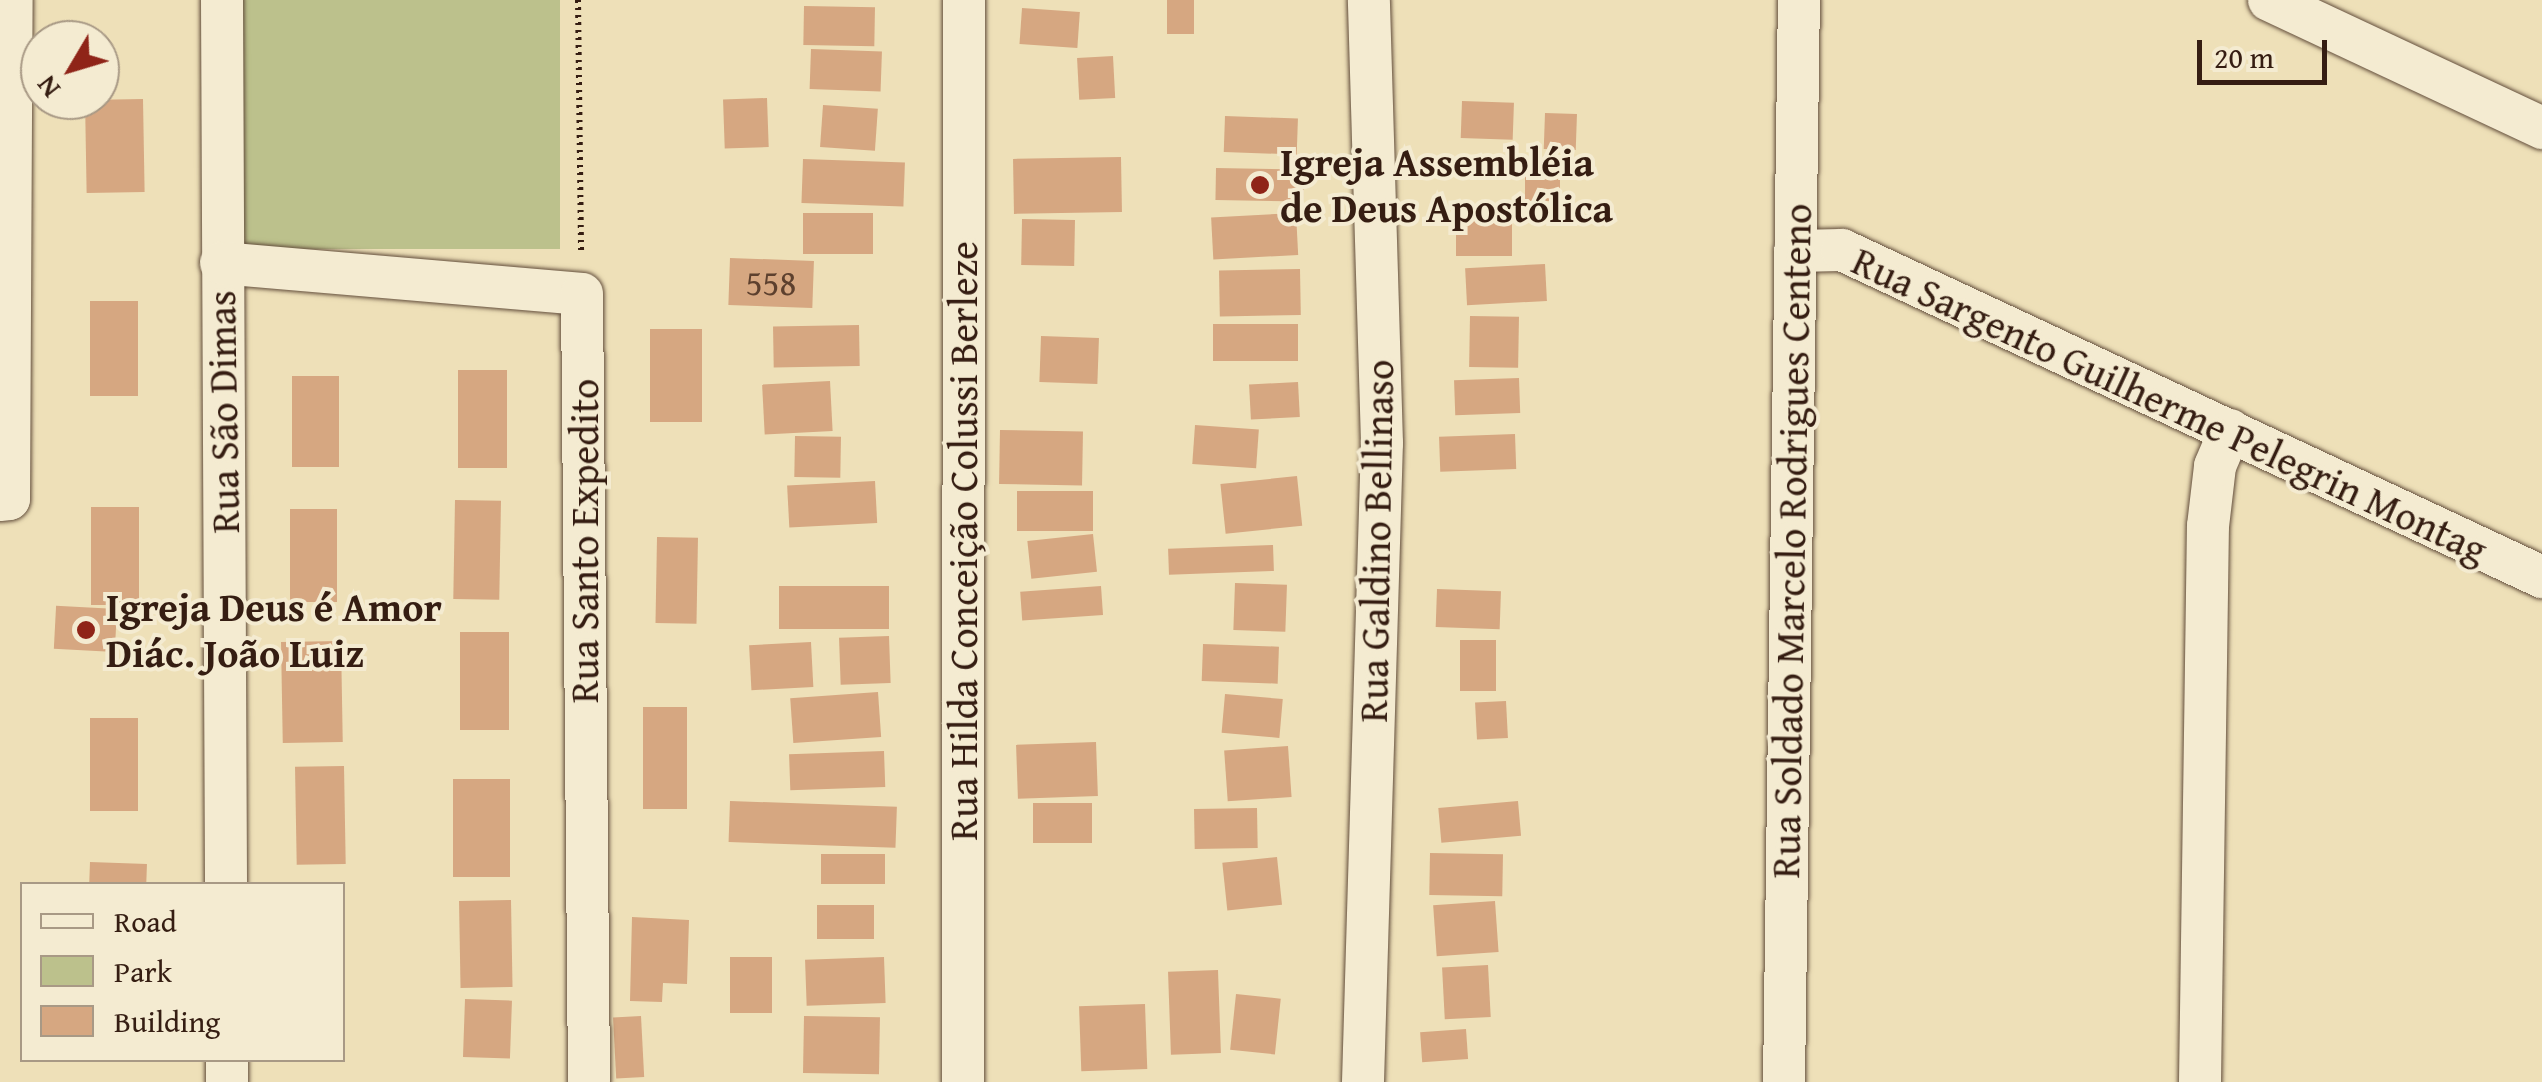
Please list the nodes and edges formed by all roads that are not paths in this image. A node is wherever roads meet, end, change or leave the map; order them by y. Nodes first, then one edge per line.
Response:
1 (12, 0) edge
2 (222, 0) edge
3 (964, 0) edge
4 (1369, 0) edge
5 (1798, 0) edge
6 (2269, 0) edge
7 (2542, 128) edge
8 (1795, 251) junction
9 (221, 263) junction
10 (2230, 430) junction
11 (5, 499) edge
12 (2542, 577) edge
13 (226, 882) edge
14 (588, 1082) edge
15 (963, 1082) edge
16 (1363, 1082) edge
17 (1784, 1082) edge
18 (2200, 1082) edge

1 - 11 street
2 - 9 street, Rua São Dimas
3 - 15 street, Rua Hilda Conceição Colussi Berleze
4 - 16 street, Rua Galdino Bellinaso
5 - 8 street, Rua Soldado Marcelo Rodrigues Centeno
6 - 7 street
8 - 10 street, Rua Sargento Guilherme Pelegrin Montag
8 - 17 street, Rua Soldado Marcelo Rodrigues Centeno
9 - 13 street, Rua São Dimas
9 - 14 street, Rua Santo Expedito
10 - 12 street, Rua Sargento Guilherme Pelegrin Montag
10 - 18 street

